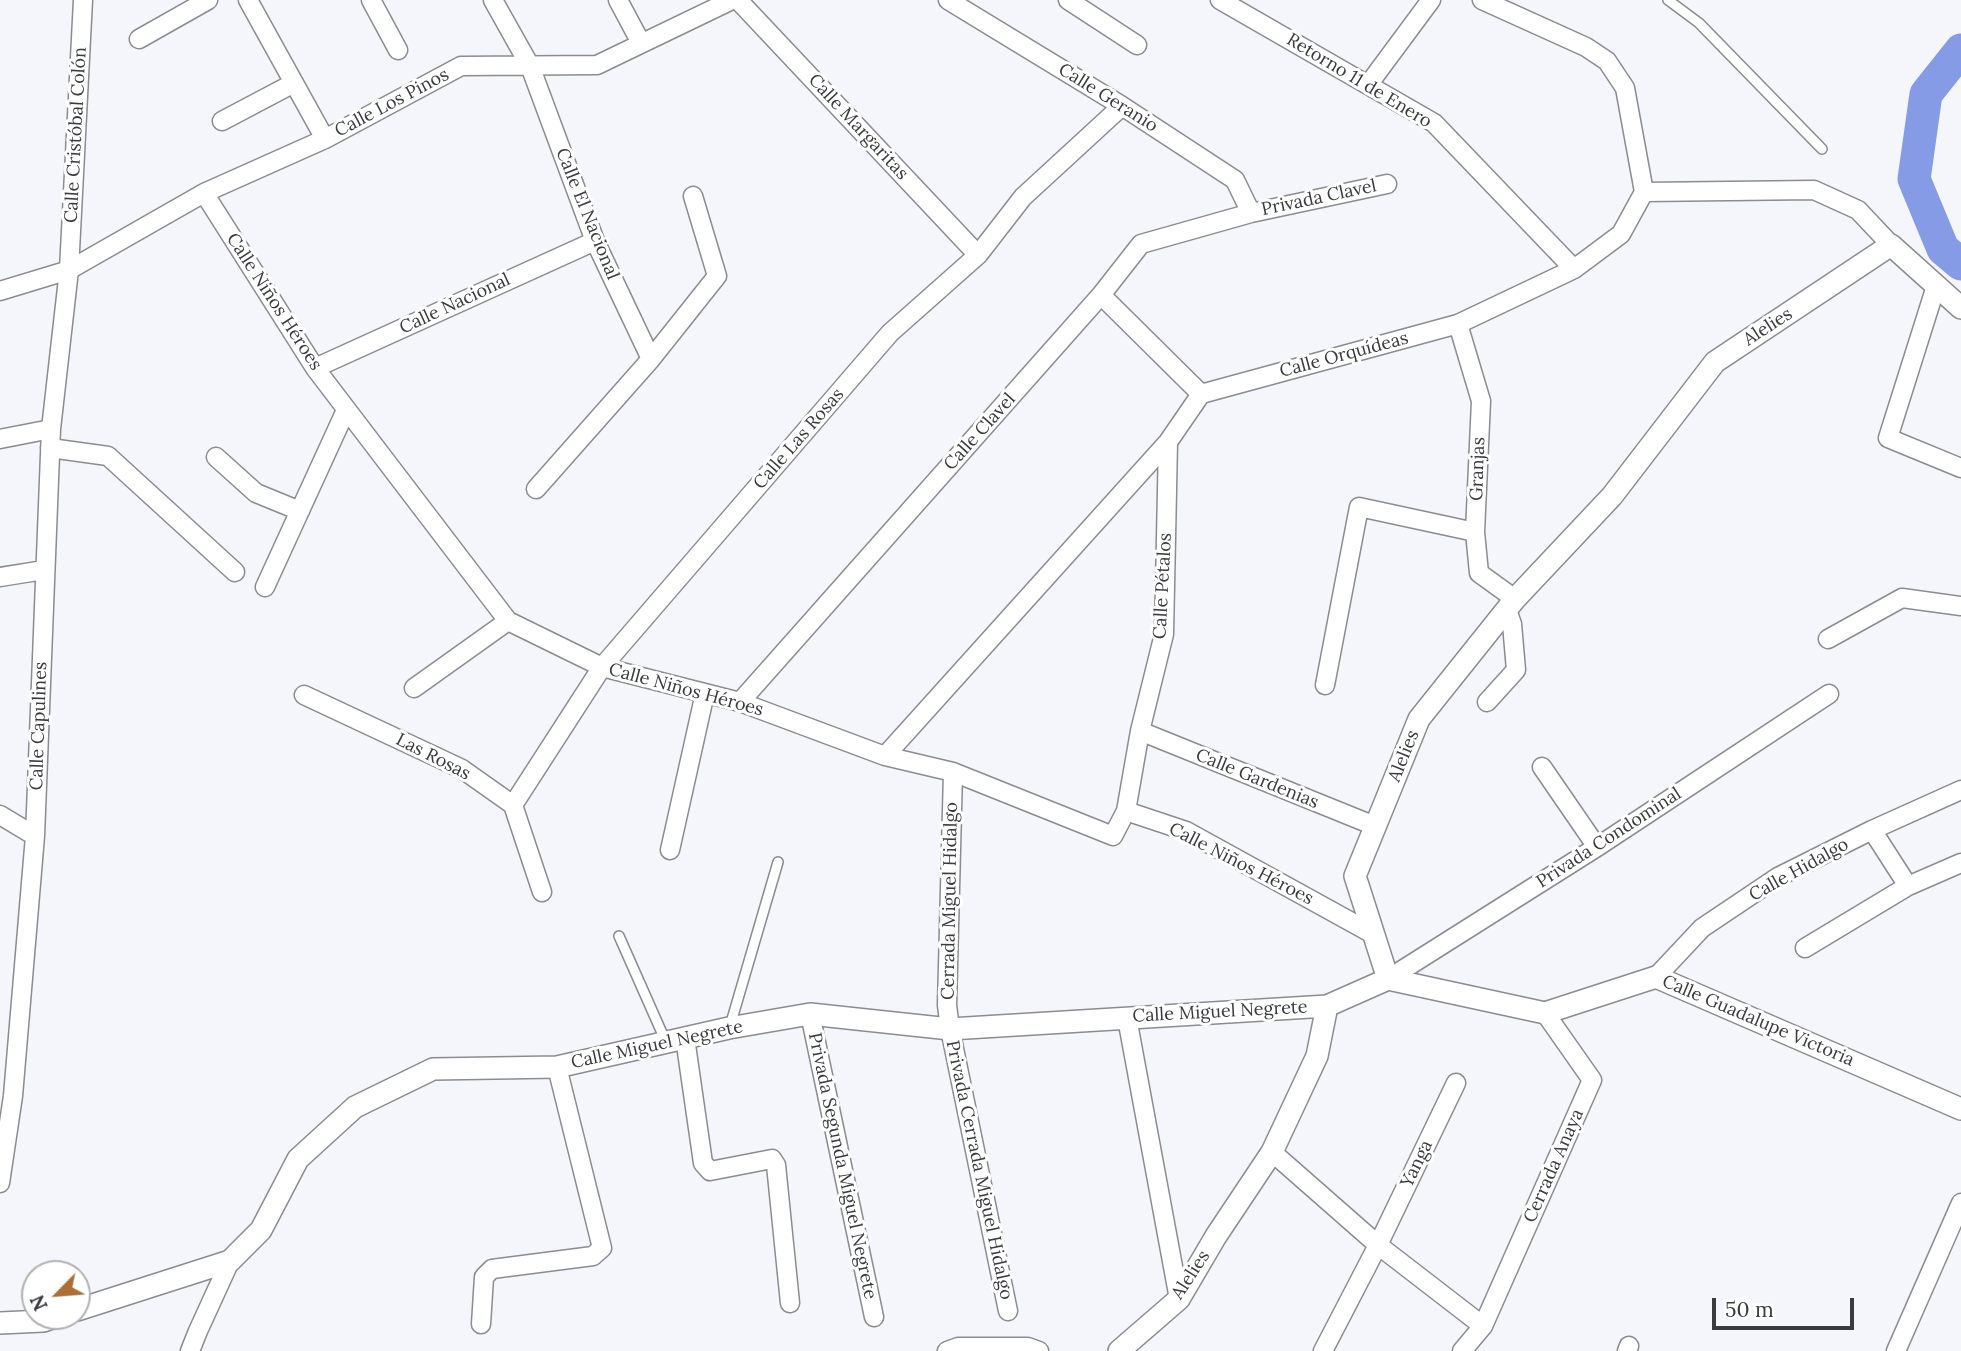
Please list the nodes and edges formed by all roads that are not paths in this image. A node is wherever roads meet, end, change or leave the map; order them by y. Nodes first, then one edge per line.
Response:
1 (83, 0) edge
2 (208, 0) edge
3 (248, 0) edge
4 (371, 0) edge
5 (494, 0) edge
6 (618, 0) edge
7 (732, 0) edge
8 (738, 0) edge
9 (948, 0) edge
10 (1068, 0) edge
11 (1220, 0) edge
12 (1431, 0) edge
13 (1482, 0) edge
14 (1668, 0) edge
15 (139, 39) dead end
16 (640, 43) junction
17 (1137, 45) dead end
18 (398, 50) dead end
19 (530, 66) junction
20 (294, 83) junction
21 (1368, 85) junction
22 (1122, 106) junction
23 (222, 121) dead end
24 (325, 139) junction
25 (1822, 149) dead end
26 (1387, 184) dead end
27 (1644, 192) junction
28 (204, 193) junction
29 (693, 196) dead end
30 (1251, 213) junction
31 (595, 240) junction
32 (1891, 245) junction
33 (978, 255) junction
34 (1574, 268) junction
35 (69, 270) junction
36 (1936, 286) junction
37 (0, 291) edge
38 (1101, 295) junction
39 (1961, 308) edge
40 (1458, 324) junction
41 (650, 359) junction
42 (315, 368) junction
43 (1201, 394) junction
44 (346, 410) junction
45 (51, 429) junction
46 (0, 439) edge
47 (1168, 442) junction
48 (50, 448) junction
49 (216, 457) dead end
50 (1961, 468) edge
51 (536, 489) dead end
52 (300, 511) junction
53 (1475, 532) junction
54 (44, 570) junction
55 (235, 572) dead end
56 (0, 577) edge
57 (265, 587) dead end
58 (1511, 604) junction
59 (1961, 606) edge
60 (508, 621) junction
61 (1828, 639) dead end
62 (602, 667) junction
63 (1325, 684) dead end
64 (414, 688) dead end
65 (705, 693) junction
66 (1829, 694) dead end
67 (304, 695) dead end
68 (740, 702) junction
69 (1487, 702) dead end
70 (1140, 731) junction
71 (885, 756) junction
72 (1542, 767) dead end
73 (953, 772) junction
74 (1961, 790) edge
75 (513, 805) junction
76 (1126, 811) junction
77 (0, 815) edge
78 (1375, 826) junction
79 (1872, 830) junction
80 (34, 836) junction
81 (1597, 847) junction
82 (670, 850) dead end
83 (778, 862) dead end
84 (1961, 863) edge
85 (1908, 886) junction
86 (542, 892) dead end
87 (1373, 934) junction
88 (619, 936) dead end
89 (1805, 948) dead end
90 (1656, 977) junction
91 (1388, 979) junction
92 (1327, 1006) junction
93 (1545, 1013) junction
94 (810, 1014) junction
95 (1127, 1018) junction
96 (729, 1028) junction
97 (950, 1029) junction
98 (676, 1040) junction
99 (557, 1067) junction
100 (1456, 1083) dead end
101 (1961, 1109) edge
102 (1272, 1152) junction
103 (0, 1183) edge
104 (1961, 1203) edge
105 (1378, 1245) junction
106 (230, 1261) junction
107 (1179, 1299) junction
108 (790, 1303) dead end
109 (91, 1306) edge
110 (1008, 1311) dead end
111 (874, 1317) dead end
112 (21, 1322) edge
113 (0, 1323) edge
114 (481, 1324) dead end
115 (1483, 1326) junction
116 (190, 1351) edge
117 (947, 1351) edge
118 (1039, 1351) edge
119 (1119, 1351) edge
120 (1323, 1351) edge
121 (1462, 1351) edge
122 (1896, 1351) edge

1 - 35 street, Calle Cristóbal Colón
2 - 15 street
3 - 20 street
4 - 18 street
5 - 19 street, Calle El Nacional
6 - 16 street
7 - 16 street, Calle Los Pinos
8 - 33 street, Calle Margaritas
9 - 22 street, Calle Geranio
10 - 17 street
11 - 21 street, Retorno 11 de Enero
12 - 21 street
13 - 27 street
14 - 25 lane
16 - 19 street, Calle Los Pinos
19 - 24 street, Calle Los Pinos
19 - 31 street, Calle El Nacional
20 - 23 street
20 - 24 street
21 - 34 street, Retorno 11 de Enero
22 - 30 street, Calle Geranio
22 - 33 street, Calle Las Rosas
24 - 28 street, Calle Los Pinos
26 - 30 street, Privada Clavel
27 - 32 street
27 - 34 street, Calle Orquídeas
28 - 35 street, Calle Los Pinos
28 - 42 street, Calle Niños Héroes
29 - 41 street
30 - 38 street, Calle Clavel
31 - 41 street, Calle El Nacional
31 - 42 street, Calle Nacional
32 - 36 street
32 - 58 street, Alelies
33 - 62 street, Calle Las Rosas
34 - 40 street, Calle Orquídeas
35 - 37 street, Calle Los Pinos
35 - 45 street, Calle Capulines
36 - 39 street
36 - 50 street
38 - 43 street
38 - 68 street, Calle Clavel
40 - 43 street, Calle Orquídeas
40 - 53 street, Granjas
41 - 51 street
42 - 44 street, Calle Niños Héroes
43 - 47 street
44 - 52 street
44 - 60 street, Calle Niños Héroes
45 - 46 street
45 - 48 street, Calle Capulines
47 - 70 street, Calle Pétalos
47 - 71 street
48 - 54 street, Calle Capulines
48 - 55 street
49 - 52 street
52 - 57 street
53 - 58 street, Granjas
53 - 63 street
54 - 56 street
54 - 80 street, Calle Capulines
58 - 69 street
58 - 78 street, Alelies
59 - 61 street
60 - 62 street, Calle Niños Héroes
60 - 64 street
62 - 65 street, Calle Niños Héroes
62 - 75 street, Calle Las Rosas
65 - 68 street, Calle Niños Héroes
65 - 82 street
66 - 81 street, Privada Condominal
67 - 75 street, Las Rosas
68 - 71 street, Calle Niños Héroes
70 - 76 street, Calle Pétalos
70 - 78 street, Calle Gardenias
71 - 73 street, Calle Niños Héroes
72 - 81 street
73 - 76 street, Calle Niños Héroes
73 - 97 street, Cerrada Miguel Hidalgo
74 - 79 street, Calle Hidalgo
75 - 86 street
76 - 87 street, Calle Niños Héroes
77 - 80 street
78 - 87 street, Alelies
79 - 85 street
79 - 90 street, Calle Hidalgo
80 - 103 street, Calle Capulines
81 - 91 street, Privada Condominal
83 - 96 lane
84 - 85 street
85 - 89 street
87 - 91 street, Alelies
88 - 98 lane
90 - 93 street, Calle Guadalupe Victoria
90 - 101 street, Calle Guadalupe Victoria
91 - 92 street
91 - 93 street
92 - 95 street, Calle Miguel Negrete
92 - 102 street, Alelies
93 - 115 street, Cerrada Anaya
94 - 96 street, Calle Miguel Negrete
94 - 97 street, Calle Miguel Negrete
94 - 111 street, Privada Segunda Miguel Negrete
95 - 97 street, Calle Miguel Negrete
95 - 107 street
96 - 98 street, Calle Miguel Negrete
97 - 110 street, Privada Cerrada Miguel Hidalgo
98 - 99 street, Calle Miguel Negrete
98 - 108 street
99 - 106 street, Calle Miguel Negrete
99 - 114 street
100 - 105 street, Yanga
102 - 105 street
102 - 107 street, Alelies
104 - 122 street
105 - 115 street
105 - 120 street, Yanga
106 - 109 street, Calle Miguel Negrete
106 - 116 street
107 - 119 street, Alelies
112 - 113 street
115 - 121 street
117 - 118 street

